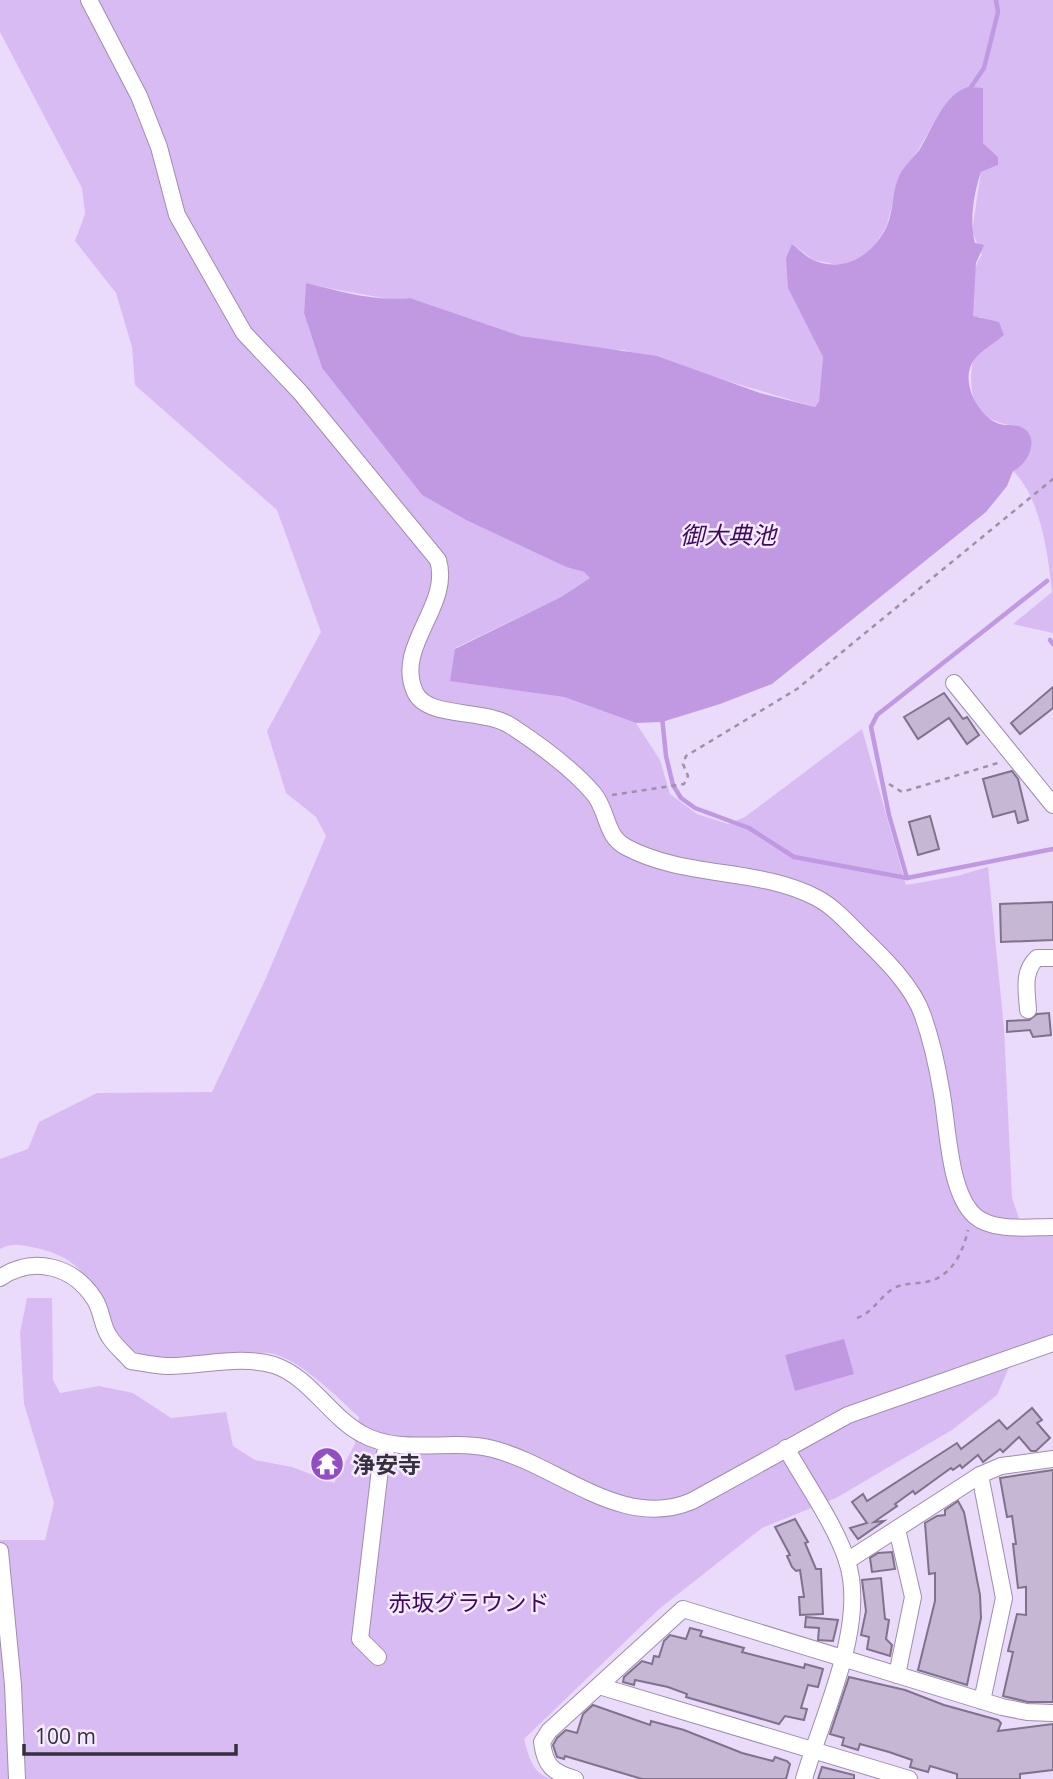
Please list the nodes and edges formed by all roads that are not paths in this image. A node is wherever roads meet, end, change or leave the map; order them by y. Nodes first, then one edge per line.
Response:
1 (89, 0) edge
2 (954, 683) dead end
3 (1053, 805) edge
4 (1053, 958) edge
5 (1028, 1010) dead end
6 (1053, 1227) edge
7 (0, 1278) edge
8 (1049, 1351) edge
9 (387, 1444) junction
10 (786, 1448) junction
11 (1053, 1459) edge
12 (980, 1475) junction
13 (897, 1529) junction
14 (0, 1551) edge
15 (848, 1561) junction
16 (378, 1657) dead end
17 (842, 1658) junction
18 (897, 1675) junction
19 (599, 1686) junction
20 (982, 1701) junction
21 (1053, 1713) edge
22 (812, 1749) junction
23 (16, 1779) edge
24 (575, 1779) edge
25 (804, 1779) edge
26 (909, 1779) edge

1 - 6 street
2 - 3 street
4 - 5 street
7 - 9 street
8 - 10 street
9 - 10 street
9 - 16 street
10 - 15 street
11 - 12 street
12 - 13 street
12 - 20 street
13 - 15 street
13 - 18 street
14 - 23 street
15 - 17 street
17 - 18 street
17 - 19 street
17 - 22 street
18 - 20 street
19 - 22 street
19 - 24 street
20 - 21 street
22 - 25 street
22 - 26 street

